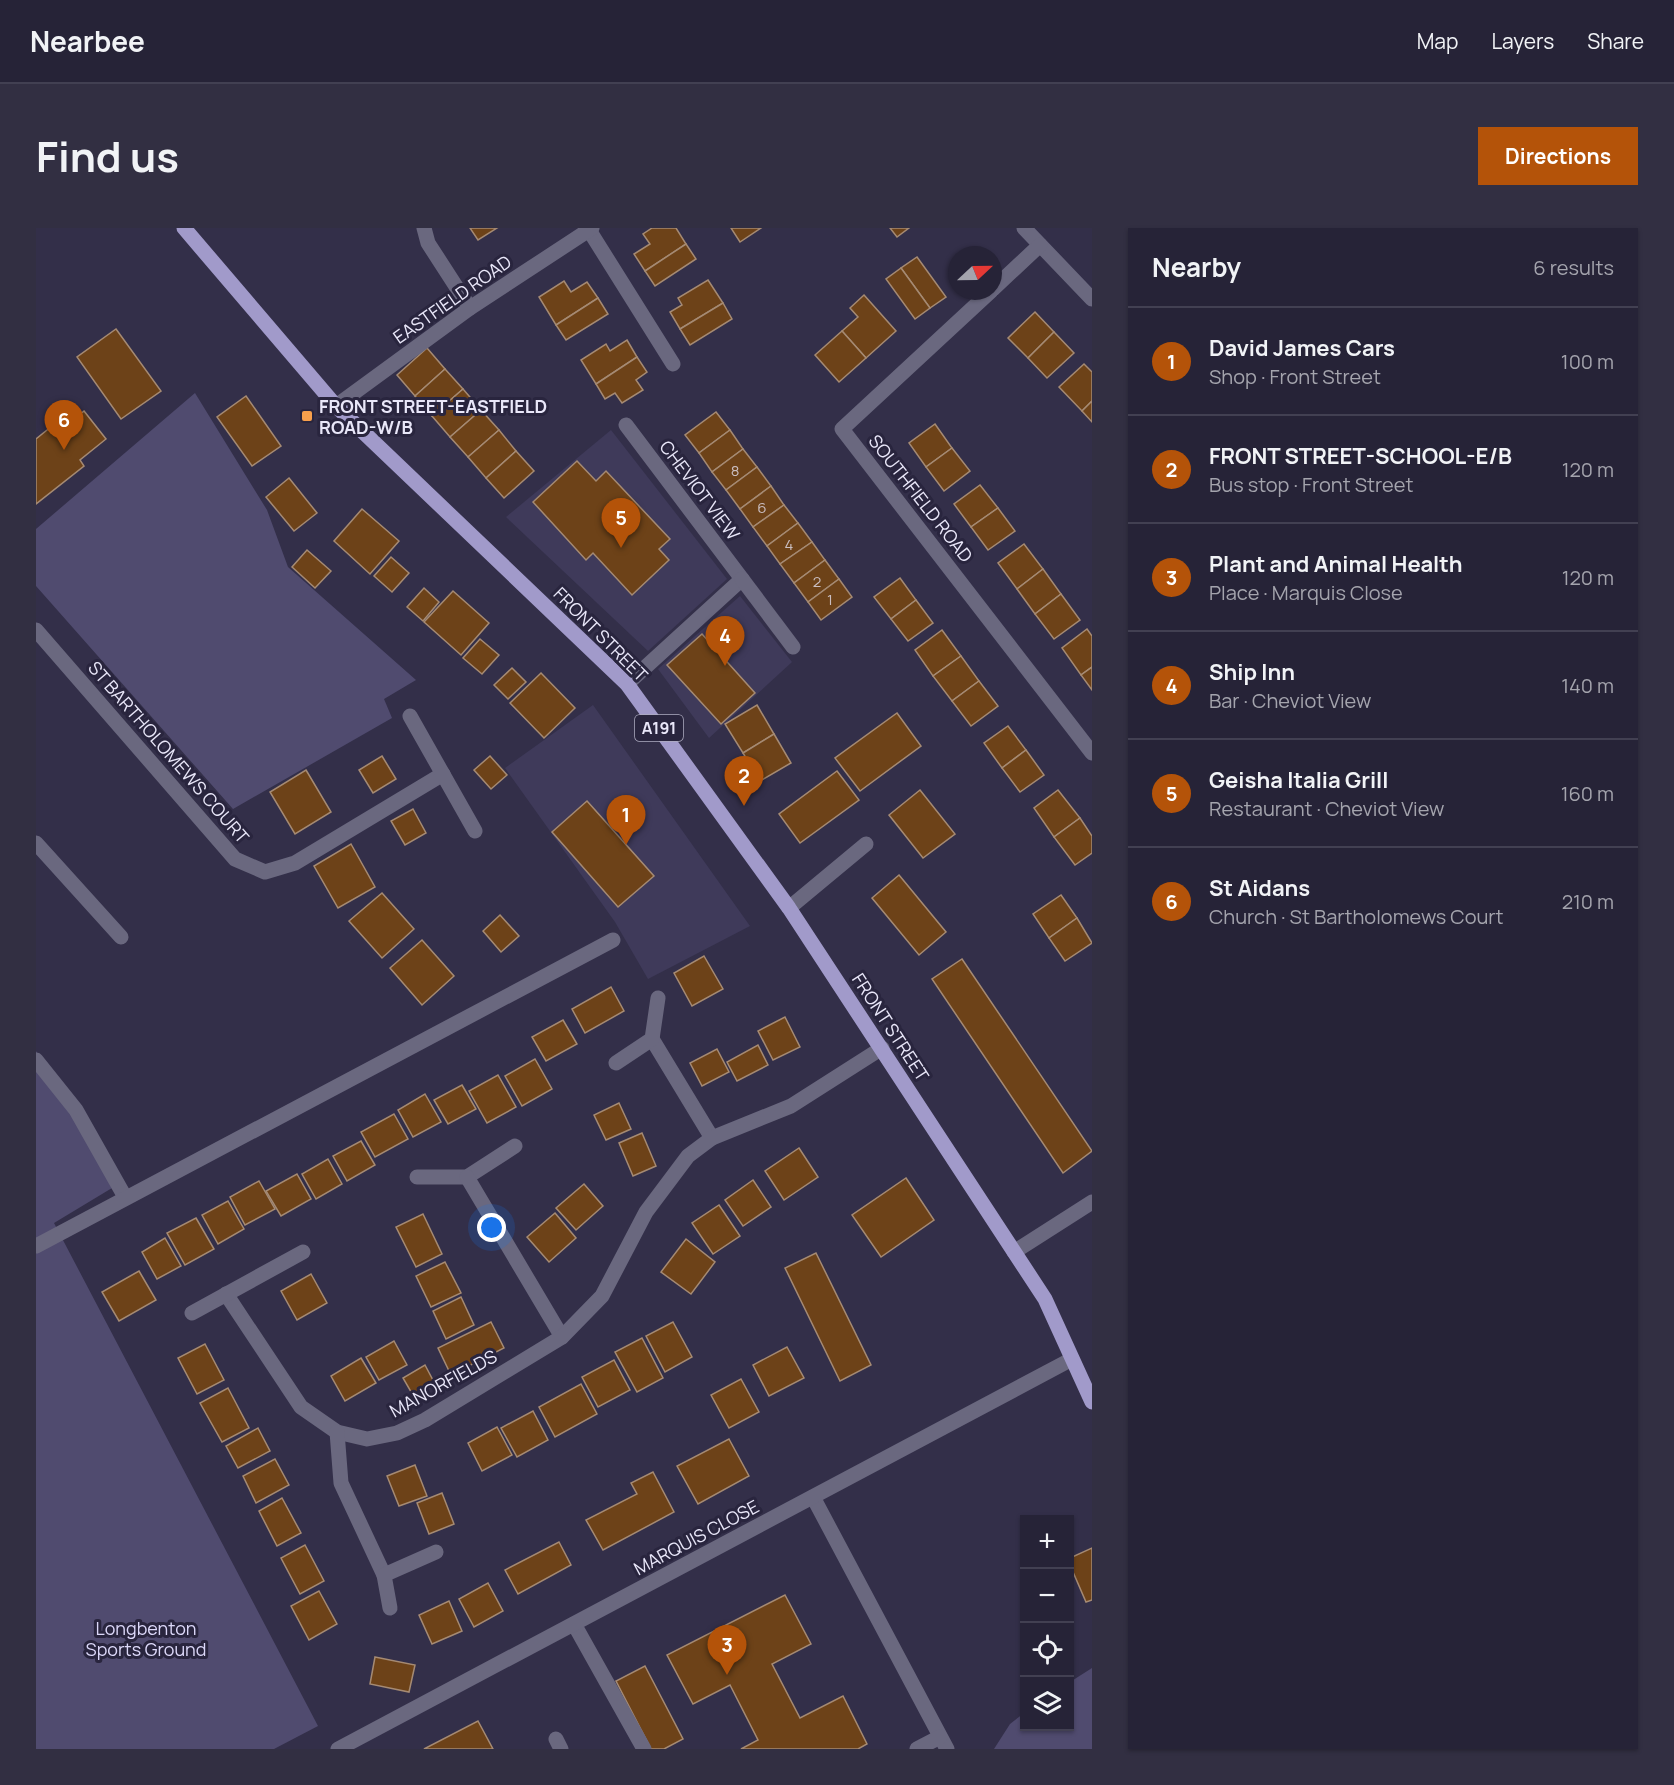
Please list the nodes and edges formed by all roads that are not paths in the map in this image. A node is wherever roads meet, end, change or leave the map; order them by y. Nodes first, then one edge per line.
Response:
1 (184, 228) edge
2 (424, 228) edge
3 (1024, 228) edge
4 (590, 229) edge
5 (1040, 245) junction
6 (1002, 281) edge
7 (1092, 299) edge
8 (981, 300) edge
9 (470, 308) junction
10 (673, 364) dead end
11 (336, 406) junction
12 (626, 425) dead end
13 (742, 579) junction
14 (36, 630) edge
15 (794, 647) dead end
16 (627, 684) junction
17 (410, 716) dead end
18 (1092, 753) edge
19 (443, 774) junction
20 (476, 831) dead end
21 (36, 843) edge
22 (866, 844) dead end
23 (789, 908) junction
24 (121, 937) dead end
25 (613, 939) dead end
26 (658, 998) dead end
27 (652, 1039) junction
28 (882, 1048) junction
29 (36, 1060) edge
30 (616, 1063) dead end
31 (712, 1138) junction
32 (515, 1146) dead end
33 (417, 1177) dead end
34 (467, 1177) junction
35 (125, 1197) junction
36 (1092, 1203) edge
37 (36, 1246) edge
38 (303, 1251) dead end
39 (1014, 1252) junction
40 (226, 1294) junction
41 (192, 1313) dead end
42 (562, 1337) junction
43 (1072, 1359) junction
44 (1092, 1402) edge
45 (337, 1432) junction
46 (813, 1497) junction
47 (436, 1552) dead end
48 (384, 1575) junction
49 (390, 1608) dead end
50 (574, 1624) junction
51 (943, 1743) edge
52 (339, 1749) edge
53 (644, 1749) edge
54 (917, 1749) edge

1 - 11 main road, FRONT STREET / A191
2 - 9 street
3 - 5 street
4 - 9 street, EASTFIELD ROAD
4 - 10 street
5 - 6 street, SOUTHFIELD ROAD
5 - 7 street
8 - 18 street, SOUTHFIELD ROAD
9 - 11 street, EASTFIELD ROAD
11 - 16 main road, FRONT STREET / A191
12 - 13 street, CHEVIOT VIEW
13 - 15 street, CHEVIOT VIEW
13 - 16 street
14 - 19 street, ST BARTHOLOMEWS COURT
16 - 23 main road, FRONT STREET / A191
17 - 19 street
19 - 20 street
21 - 24 street
22 - 23 street
23 - 28 main road, FRONT STREET / A191
25 - 35 street
26 - 27 street
27 - 30 street
27 - 31 street
28 - 31 street, MANORFIELDS
28 - 39 main road, FRONT STREET / A191
29 - 35 street
31 - 42 street, MANORFIELDS
32 - 34 street
33 - 34 street
34 - 42 street
35 - 37 street
36 - 39 street
38 - 40 street
39 - 43 main road, FRONT STREET / A191
40 - 41 street
40 - 45 street, MANORFIELDS
42 - 45 street, MANORFIELDS
43 - 44 main road, A191
43 - 46 street, MARQUIS CLOSE
45 - 48 street
46 - 50 street, MARQUIS CLOSE
46 - 51 street
47 - 48 street
48 - 49 street
50 - 52 street, MARQUIS CLOSE
50 - 53 street
51 - 54 street

